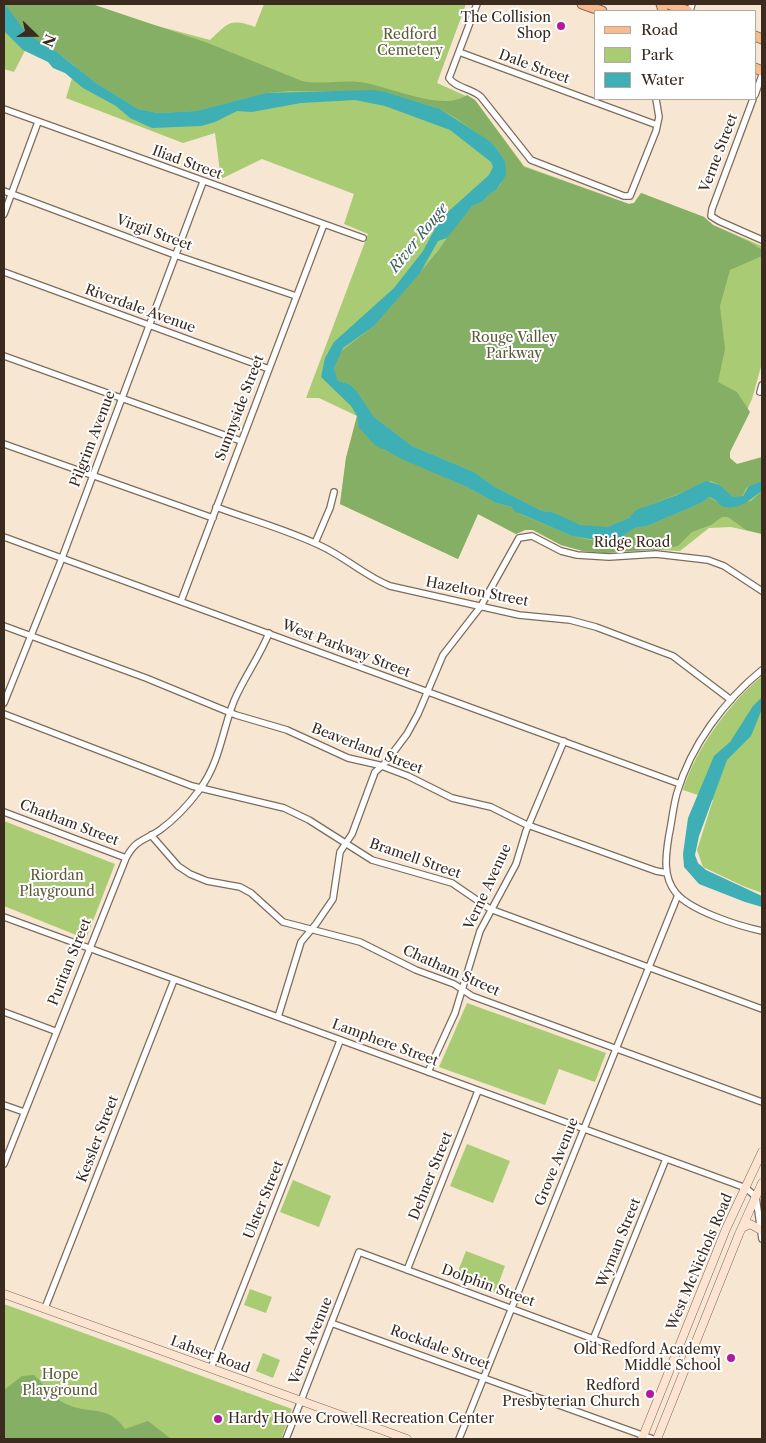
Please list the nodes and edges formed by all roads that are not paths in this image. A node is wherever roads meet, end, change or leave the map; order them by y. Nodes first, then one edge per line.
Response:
1 (477, 4) edge
2 (582, 4) edge
3 (668, 4) edge
4 (599, 10) edge
5 (686, 10) edge
6 (459, 52) junction
7 (762, 75) edge
8 (756, 92) edge
9 (656, 100) edge
10 (753, 100) edge
11 (4, 109) edge
12 (38, 122) junction
13 (657, 125) junction
14 (203, 182) junction
15 (4, 191) edge
16 (11, 194) junction
17 (4, 214) edge
18 (324, 224) junction
19 (363, 238) dead end
20 (762, 240) edge
21 (176, 255) junction
22 (4, 272) edge
23 (296, 296) junction
24 (149, 325) junction
25 (4, 356) edge
26 (269, 369) junction
27 (762, 385) edge
28 (760, 392) dead end
29 (121, 398) junction
30 (241, 441) junction
31 (4, 444) edge
32 (92, 475) junction
33 (334, 492) dead end
34 (216, 507) junction
35 (213, 518) junction
36 (4, 537) edge
37 (316, 543) junction
38 (62, 558) junction
39 (762, 591) edge
40 (181, 601) junction
41 (481, 606) junction
42 (4, 626) edge
43 (269, 633) junction
44 (31, 636) junction
45 (762, 670) edge
46 (427, 693) junction
47 (731, 700) junction
48 (4, 703) edge
49 (230, 712) junction
50 (4, 714) edge
51 (564, 741) junction
52 (381, 766) junction
53 (680, 784) junction
54 (200, 789) junction
55 (4, 812) edge
56 (529, 825) junction
57 (151, 836) junction
58 (345, 845) junction
59 (126, 858) junction
60 (667, 872) junction
61 (678, 895) junction
62 (490, 909) junction
63 (4, 917) edge
64 (311, 929) junction
65 (762, 931) edge
66 (89, 948) junction
67 (649, 967) junction
68 (174, 980) junction
69 (462, 990) junction
70 (762, 1008) edge
71 (4, 1012) edge
72 (278, 1017) junction
73 (55, 1031) junction
74 (340, 1040) junction
75 (616, 1048) junction
76 (428, 1072) junction
77 (478, 1091) junction
78 (762, 1102) edge
79 (4, 1105) edge
80 (24, 1112) junction
81 (584, 1128) junction
82 (762, 1152) edge
83 (666, 1159) junction
84 (4, 1164) edge
85 (762, 1182) edge
86 (746, 1188) junction
87 (756, 1197) junction
88 (726, 1229) junction
89 (761, 1230) junction
90 (740, 1231) junction
91 (762, 1239) edge
92 (718, 1250) junction
93 (359, 1252) joint
94 (731, 1255) junction
95 (407, 1270) junction
96 (4, 1294) edge
97 (46, 1308) junction
98 (512, 1308) junction
99 (331, 1323) junction
100 (594, 1337) junction
101 (607, 1344) dead end
102 (211, 1368) junction
103 (484, 1377) junction
104 (300, 1401) junction
105 (650, 1418) junction
106 (663, 1424) junction
107 (642, 1437) edge
108 (286, 1439) edge
109 (407, 1439) edge
110 (459, 1439) edge
111 (653, 1439) edge
112 (657, 1439) edge

1 - 6 street
2 - 4 main road
3 - 5 main road
6 - 13 street, Dale Street
6 - 13 street
7 - 8 street
9 - 13 street
10 - 20 street, Verne Street
11 - 12 street, Iliad Street
12 - 14 street, Iliad Street
12 - 16 street
14 - 18 street, Iliad Street
14 - 21 street, Pilgrim Avenue
15 - 16 street, Virgil Street
16 - 17 street
16 - 21 street, Virgil Street
18 - 19 street, Iliad Street
18 - 23 street, Sunnyside Street
21 - 23 street, Virgil Street
21 - 24 street, Pilgrim Avenue
22 - 24 street, Riverdale Avenue
23 - 26 street, Sunnyside Street
24 - 26 street, Riverdale Avenue
24 - 29 street, Pilgrim Avenue
25 - 29 street
26 - 30 street, Sunnyside Street
27 - 28 street
29 - 30 street
29 - 32 street, Pilgrim Avenue
30 - 34 street, Sunnyside Street
31 - 32 street
32 - 35 street
32 - 38 street, Pilgrim Avenue
33 - 37 street
34 - 35 street, Sunnyside Street
34 - 37 street, Hazelton Street
35 - 40 street, Sunnyside Street
36 - 38 street, West Parkway Street
37 - 41 street, Hazelton Street
38 - 40 street, West Parkway Street
38 - 44 street, Pilgrim Avenue
39 - 41 street, Ridge Road
40 - 43 street, West Parkway Street
41 - 46 street
41 - 47 street, Hazelton Street
42 - 44 street, Beaverland Street
43 - 46 street, West Parkway Street
43 - 49 street, Puritan Street
44 - 48 street, Pilgrim Avenue
44 - 49 street, Beaverland Street
45 - 47 street
46 - 51 street, West Parkway Street
46 - 52 street
47 - 53 street
49 - 52 street, Beaverland Street
49 - 54 street, Puritan Street
50 - 54 street, Bramell Street
51 - 53 street, West Parkway Street
51 - 56 street, Verne Avenue
52 - 56 street, Beaverland Street
52 - 58 street
53 - 60 street
54 - 57 street, Puritan Street
54 - 58 street, Bramell Street
55 - 59 street, Chatham Street
56 - 60 street, Beaverland Street
56 - 62 street, Verne Avenue
57 - 59 street, Puritan Street
57 - 64 street, Chatham Street
58 - 62 street, Bramell Street
58 - 64 street
59 - 66 street, Puritan Street
60 - 61 street
61 - 65 street
61 - 67 street, Grove Avenue
62 - 67 street, Bramell Street
62 - 69 street, Verne Avenue
63 - 66 street, Lamphere Street
64 - 69 street, Chatham Street
64 - 72 street
66 - 68 street, Lamphere Street
66 - 73 street, Puritan Street
67 - 70 street, Bramell Street
67 - 75 street, Grove Avenue
68 - 72 street, Lamphere Street
68 - 97 street, Kessler Street
69 - 75 street, Chatham Street
69 - 76 street, Verne Avenue
71 - 73 street
72 - 74 street, Lamphere Street
73 - 80 street, Puritan Street
74 - 76 street, Lamphere Street
74 - 102 street, Ulster Street
75 - 78 street, Chatham Street
75 - 81 street, Grove Avenue
76 - 77 street, Lamphere Street
77 - 81 street, Lamphere Street
77 - 95 street, Dehner Street
79 - 80 street
80 - 84 street, Puritan Street
81 - 83 street, Lamphere Street
81 - 98 street, Grove Avenue
82 - 86 main road, West McNichols Road
83 - 86 street, Lamphere Street
83 - 100 street, Wyman Street
85 - 87 main road, West McNichols Road
86 - 87 street, Lamphere Street
86 - 88 main road, West McNichols Road
87 - 89 street
87 - 90 main road, West McNichols Road
88 - 90 main road
88 - 92 main road, West McNichols Road
89 - 90 main road
89 - 91 street
90 - 94 main road, West McNichols Road
92 - 94 main road
92 - 105 main road, West McNichols Road
93 - 95 street, Dolphin Street
93 - 99 street, Verne Avenue
94 - 106 main road, West McNichols Road
95 - 98 street, Dolphin Street
96 - 97 main road, Lahser Road
97 - 102 main road, Lahser Road
98 - 100 street, Dolphin Street
98 - 103 street, Grove Avenue
99 - 103 street, Rockdale Street
99 - 104 street, Verne Avenue
100 - 101 street, Dolphin Street
102 - 104 main road, Lahser Road
103 - 107 street, Rockdale Street
103 - 110 street, Grove Avenue
104 - 108 street, Verne Avenue
104 - 109 main road, Lahser Road
105 - 106 main road
105 - 107 main road, West McNichols Road
106 - 112 main road, West McNichols Road
107 - 111 street, Rockdale Street

